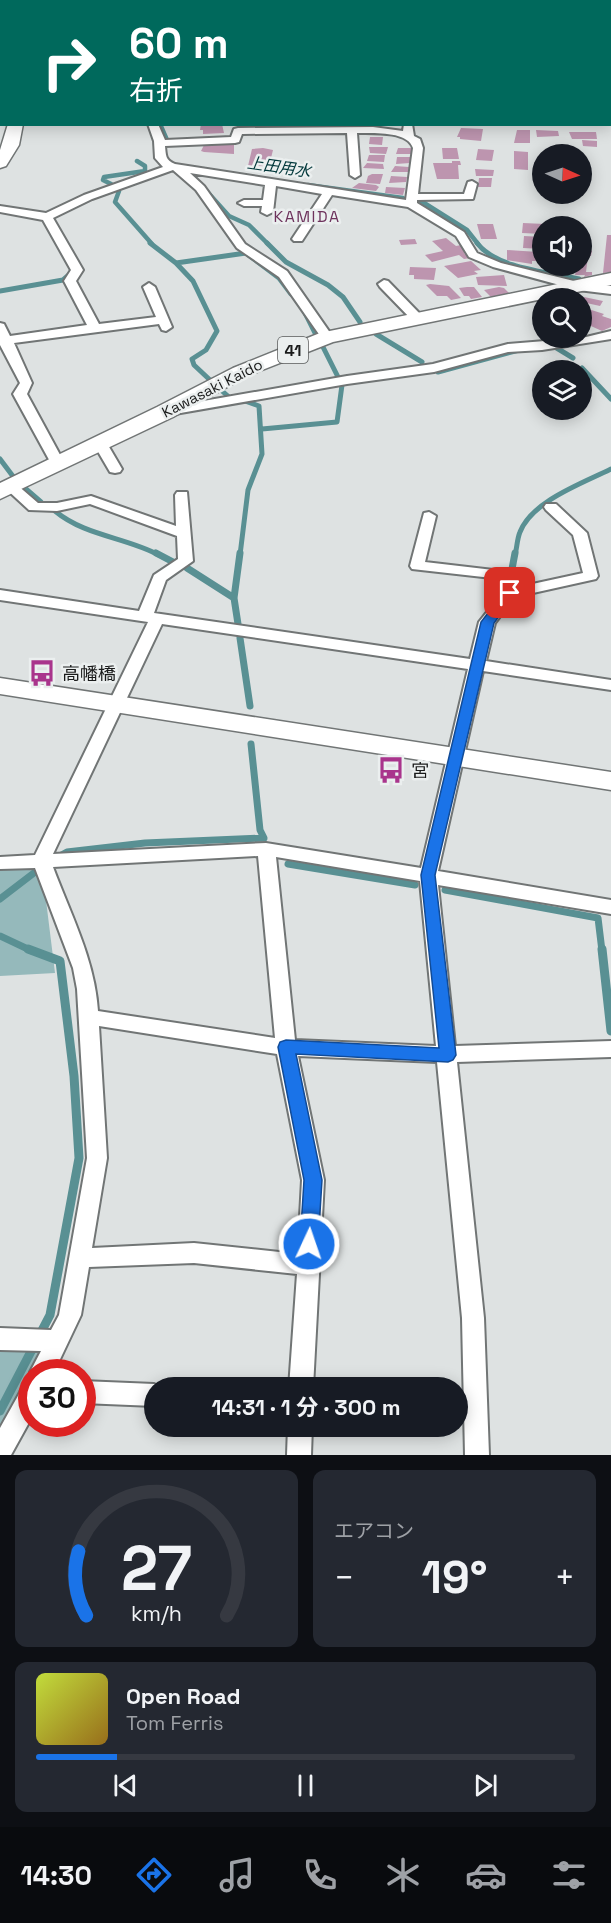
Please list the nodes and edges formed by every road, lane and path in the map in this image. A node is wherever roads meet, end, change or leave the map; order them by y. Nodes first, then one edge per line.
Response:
1 (16, 126) edge
2 (154, 126) edge
3 (373, 127) edge
4 (408, 130) edge
5 (352, 131) junction
6 (160, 143) junction
7 (0, 163) edge
8 (175, 168) junction
9 (355, 175) dead end
10 (271, 184) junction
11 (472, 184) dead end
12 (329, 191) junction
13 (411, 200) junction
14 (244, 203) dead end
15 (0, 209) edge
16 (46, 217) junction
17 (298, 239) dead end
18 (611, 279) edge
19 (384, 284) dead end
20 (578, 286) junction
21 (149, 287) dead end
22 (611, 291) edge
23 (417, 318) junction
24 (0, 327) edge
25 (95, 328) junction
26 (611, 335) edge
27 (327, 337) junction
28 (3, 341) edge
29 (165, 412) junction
30 (100, 443) junction
31 (58, 464) junction
32 (115, 469) dead end
33 (5, 489) edge
34 (182, 495) dead end
35 (551, 507) dead end
36 (429, 516) dead end
37 (184, 534) junction
38 (510, 593) junction
39 (0, 595) edge
40 (151, 617) junction
41 (478, 666) junction
42 (611, 685) edge
43 (0, 686) edge
44 (116, 704) junction
45 (455, 757) junction
46 (611, 781) edge
47 (266, 849) junction
48 (41, 860) junction
49 (0, 863) edge
50 (428, 875) junction
51 (611, 907) edge
52 (89, 1017) junction
53 (286, 1047) junction
54 (604, 1049) edge
55 (448, 1055) junction
56 (81, 1258) junction
57 (308, 1265) junction
58 (0, 1339) edge
59 (58, 1341) junction
60 (49, 1359) edge
61 (302, 1377) edge
62 (96, 1393) edge
63 (144, 1395) edge
64 (18, 1419) edge
65 (300, 1437) edge
66 (0, 1452) edge
67 (299, 1455) edge
68 (477, 1455) edge

1 - 7 street
2 - 6 street
3 - 4 street
3 - 5 street
4 - 13 street
5 - 6 street
5 - 9 street
6 - 8 street
8 - 10 street
8 - 16 street
8 - 27 street
10 - 12 street
10 - 14 street
11 - 13 street
12 - 13 street
12 - 17 street
13 - 20 street
15 - 16 street
16 - 25 street
18 - 20 main road, Kawasaki Kaido / 41
19 - 23 street
20 - 22 street
20 - 23 main road, Kawasaki Kaido / 41
21 - 25 street
23 - 27 main road, Kawasaki Kaido / 41
24 - 28 street
25 - 28 street
26 - 29 street
27 - 29 main road, Kawasaki Kaido / 41
28 - 31 street
29 - 30 main road, Kawasaki Kaido / 41
30 - 31 main road, Kawasaki Kaido / 41
30 - 32 street
31 - 33 main road, Kawasaki Kaido / 41
33 - 37 street
34 - 37 street
35 - 38 street
36 - 38 street
37 - 40 street
38 - 41 street
39 - 40 street
40 - 41 street
40 - 44 street
41 - 42 street
41 - 45 street
43 - 44 street
44 - 45 street
44 - 48 street
45 - 46 street
45 - 50 street
47 - 48 street
47 - 50 street
47 - 53 street
48 - 49 street
48 - 52 street
50 - 51 street
50 - 55 street
52 - 53 street
52 - 56 street
53 - 55 street
53 - 57 street
54 - 55 street
55 - 68 street
56 - 57 street
56 - 59 street
57 - 61 street
58 - 59 street
59 - 60 street
62 - 63 street
64 - 66 street
65 - 67 street

